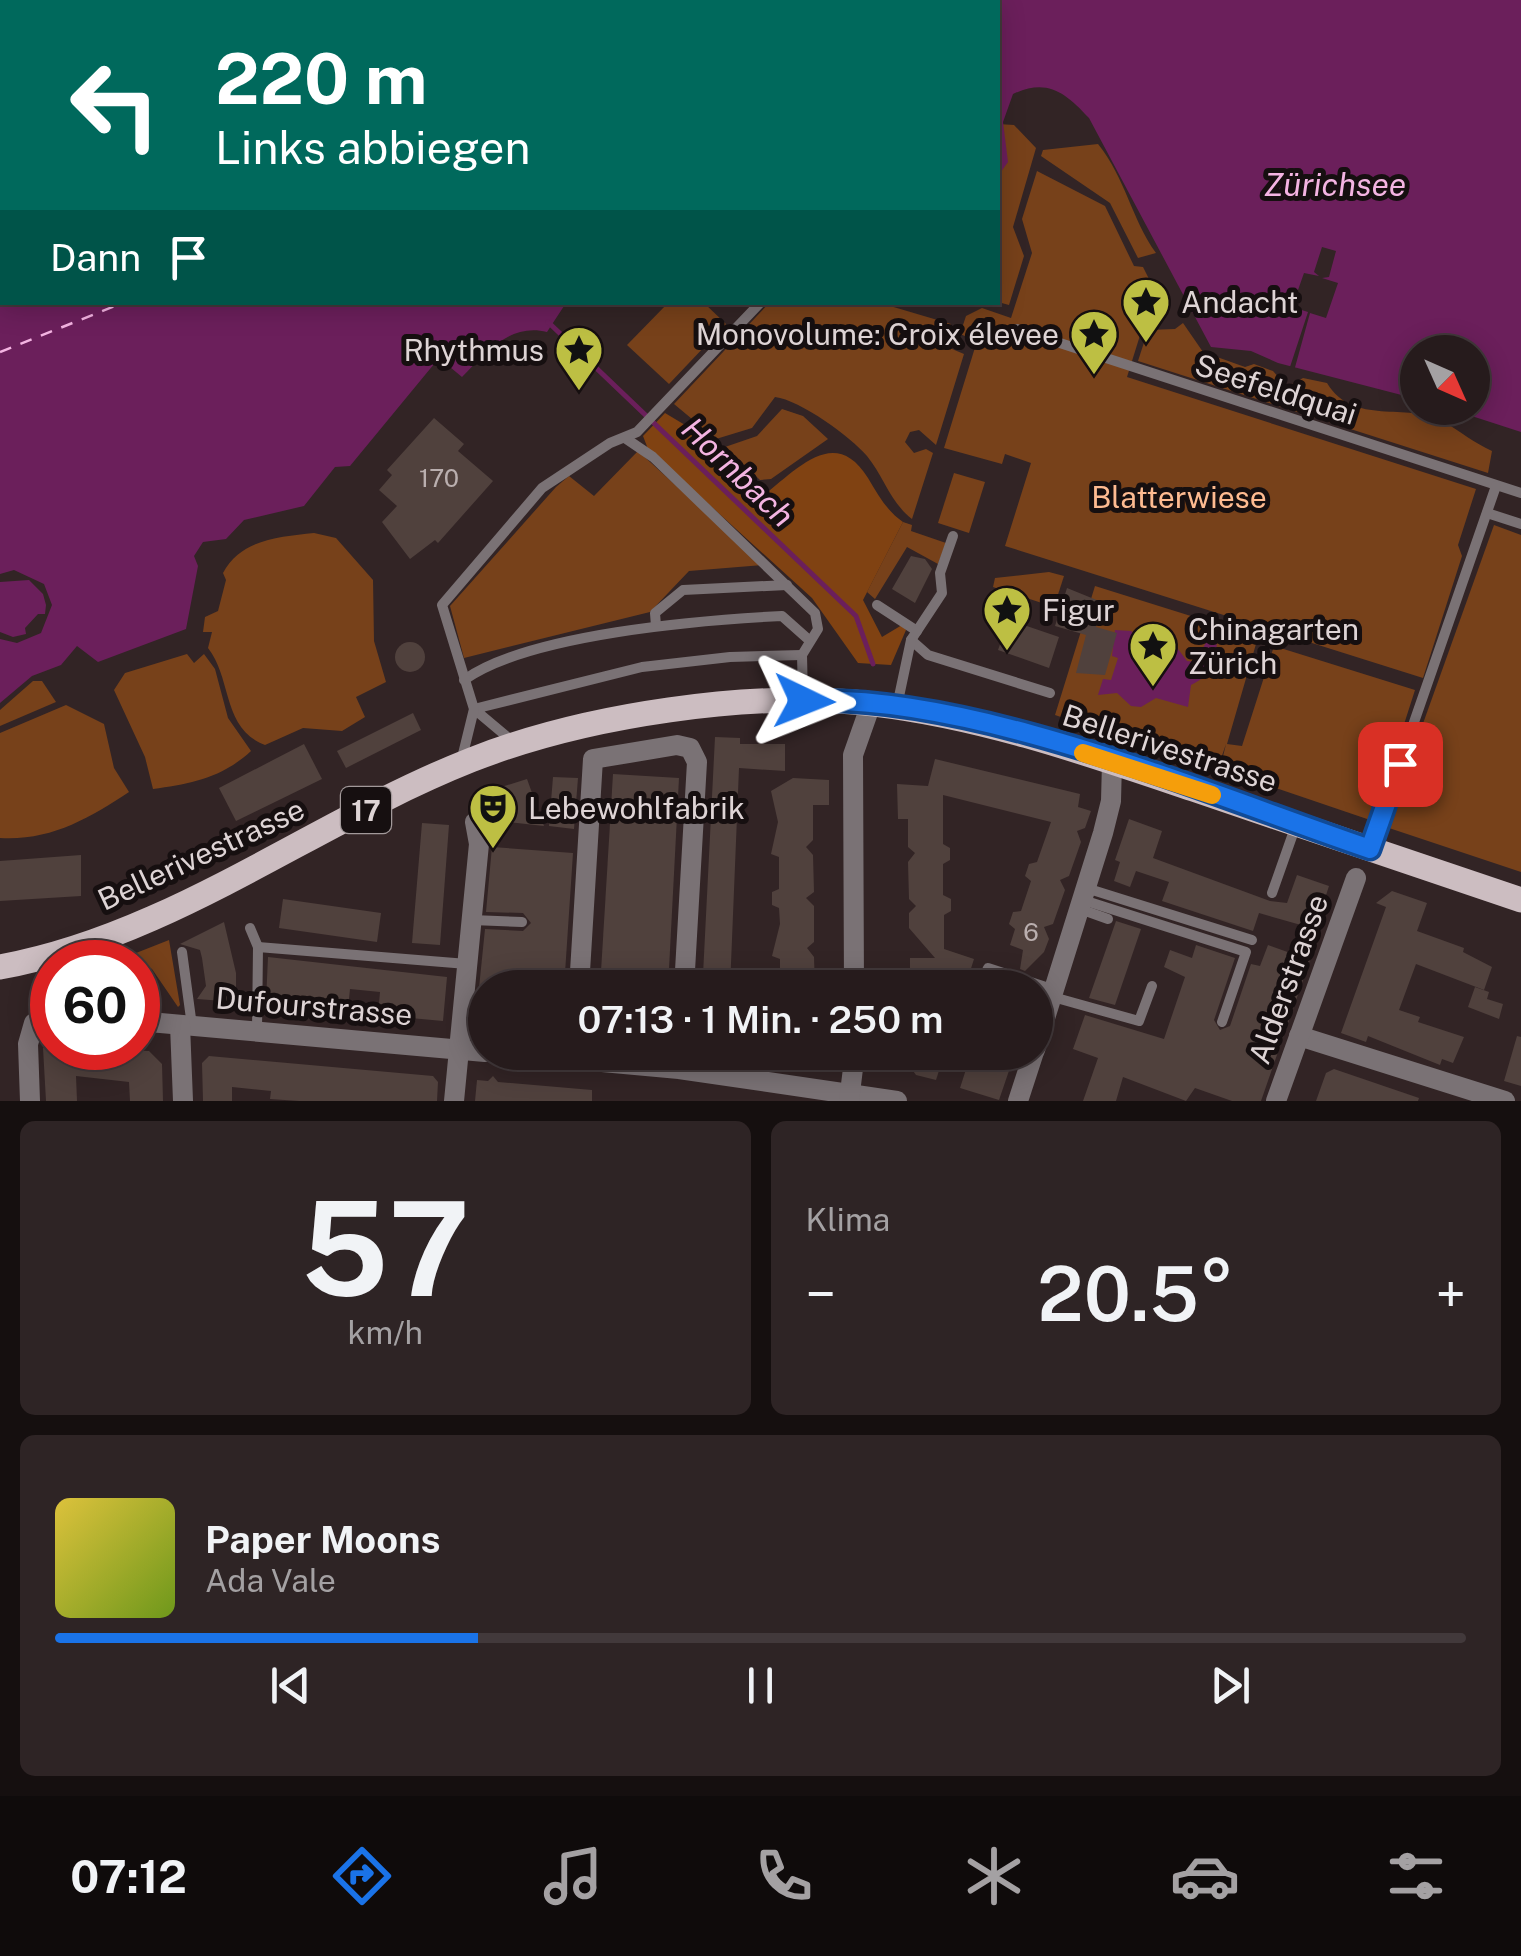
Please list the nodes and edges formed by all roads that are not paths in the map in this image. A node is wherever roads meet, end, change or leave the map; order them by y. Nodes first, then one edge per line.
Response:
1 (758, 305) edge
2 (1018, 329) dead end
3 (625, 438) junction
4 (1496, 486) junction
5 (1521, 493) edge
6 (1487, 513) junction
7 (1521, 524) edge
8 (953, 536) dead end
9 (788, 585) junction
10 (877, 605) dead end
11 (656, 626) junction
12 (914, 635) junction
13 (809, 640) junction
14 (802, 654) junction
15 (464, 680) junction
16 (1050, 692) dead end
17 (804, 701) junction
18 (884, 705) junction
19 (474, 709) junction
20 (516, 744) junction
21 (1112, 762) junction
22 (460, 764) junction
23 (475, 822) dead end
24 (1296, 824) junction
25 (1370, 849) junction
26 (1356, 878) dead end
27 (1272, 893) dead end
28 (1082, 899) junction
29 (1521, 900) edge
30 (1108, 919) dead end
31 (472, 920) junction
32 (522, 922) dead end
33 (250, 928) dead end
34 (96, 940) edge
35 (1252, 940) dead end
36 (258, 947) junction
37 (182, 952) dead end
38 (30, 962) edge
39 (467, 964) junction
40 (0, 967) edge
41 (580, 970) edge
42 (685, 970) edge
43 (854, 970) edge
44 (1152, 986) dead end
45 (1054, 994) junction
46 (1053, 997) edge
47 (1222, 1022) dead end
48 (160, 1023) edge
49 (186, 1025) junction
50 (256, 1030) junction
51 (1299, 1036) junction
52 (30, 1037) edge
53 (459, 1050) junction
54 (468, 1051) edge
55 (722, 1070) edge
56 (852, 1070) edge
57 (1028, 1070) edge
58 (849, 1097) edge
59 (30, 1101) edge
60 (184, 1101) edge
61 (454, 1101) edge
62 (897, 1101) edge
63 (1018, 1101) edge
64 (1276, 1101) edge
65 (1505, 1101) edge

1 - 3 lane
2 - 4 lane, Seefeldquai
3 - 9 lane
3 - 15 lane
4 - 5 lane, Seefeldquai
4 - 6 lane
6 - 7 lane
6 - 25 lane
8 - 12 lane
9 - 11 lane
9 - 13 lane
10 - 12 lane
11 - 13 lane
11 - 15 lane
12 - 16 lane
12 - 18 lane
13 - 14 lane
14 - 17 lane
14 - 19 lane
15 - 19 lane
17 - 18 main road, Bellerivestrasse / 17
17 - 20 main road, Bellerivestrasse / 17
18 - 21 main road, Bellerivestrasse / 17
18 - 43 street
19 - 20 lane
19 - 22 lane
20 - 22 main road, Bellerivestrasse / 17
21 - 24 main road, Bellerivestrasse / 17
21 - 28 street
22 - 34 main road, Bellerivestrasse / 17
23 - 31 street
24 - 25 main road, Bellerivestrasse / 17
24 - 27 lane
25 - 29 main road, Bellerivestrasse / 17
26 - 51 street, Alderstrasse
28 - 30 lane
28 - 35 lane
28 - 45 street
28 - 47 lane
31 - 32 lane
31 - 39 street
33 - 36 lane
36 - 39 lane
36 - 50 lane
37 - 49 lane
38 - 40 main road, Bellerivestrasse / 17
39 - 53 street
41 - 42 street
44 - 45 lane
45 - 46 street
48 - 49 street, Dufourstrasse
49 - 50 street, Dufourstrasse
49 - 60 street
50 - 53 street, Dufourstrasse
51 - 64 street, Alderstrasse
51 - 65 street
52 - 59 street
53 - 54 street, Dufourstrasse
53 - 61 street
55 - 58 street, Dufourstrasse
56 - 58 street
57 - 63 street
58 - 62 street, Dufourstrasse

